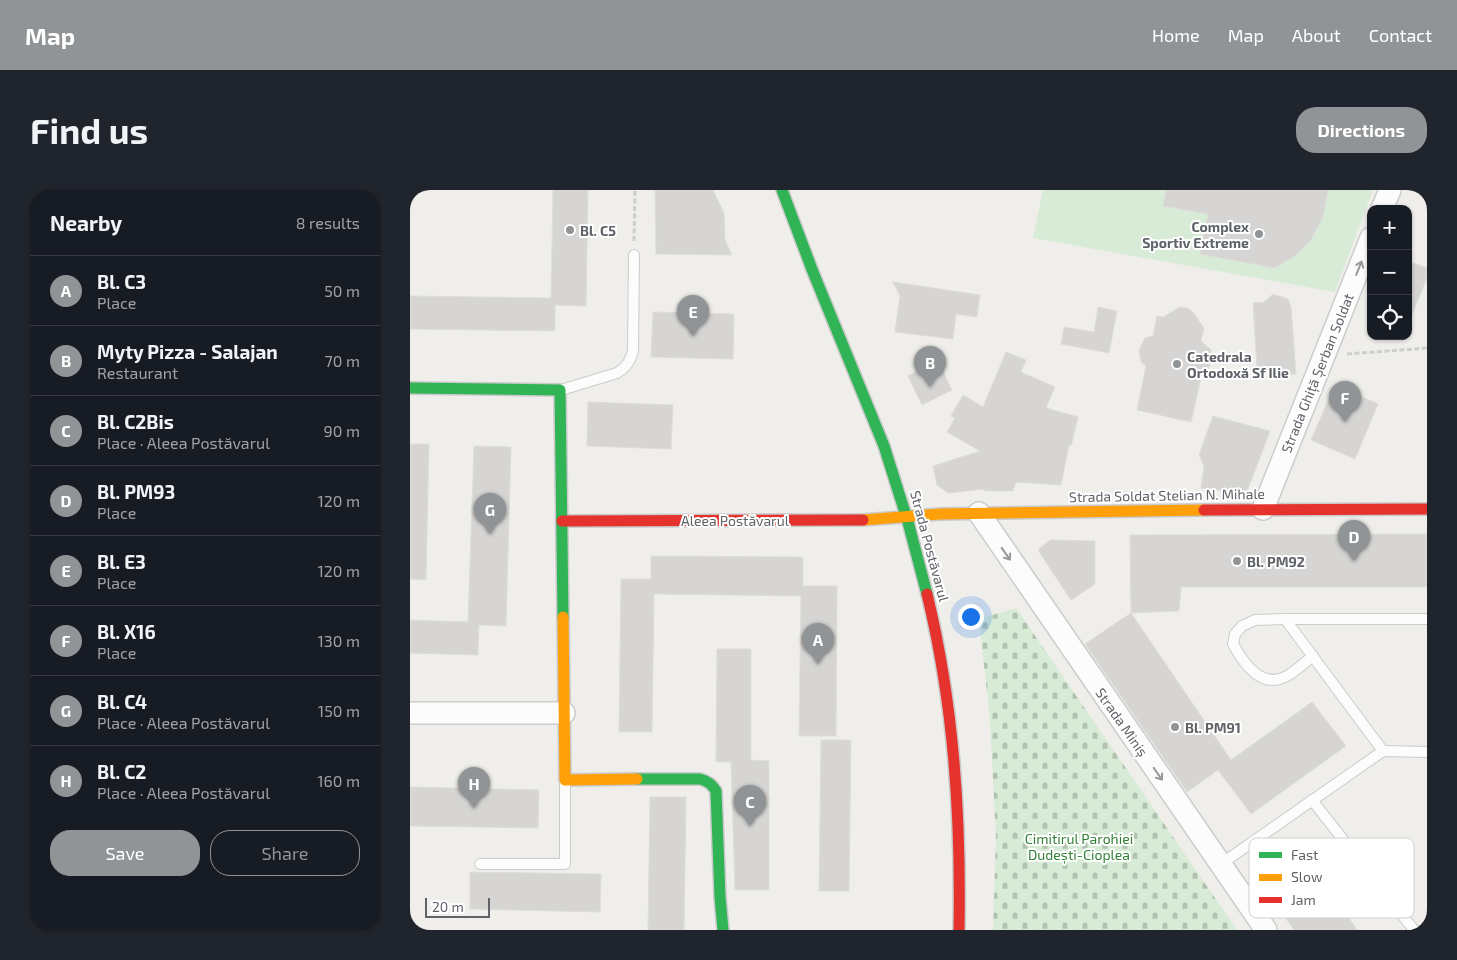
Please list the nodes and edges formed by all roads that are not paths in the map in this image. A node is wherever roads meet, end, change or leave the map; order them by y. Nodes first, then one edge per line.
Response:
1 (782, 190) edge
2 (1390, 190) edge
3 (1384, 205) edge
4 (1367, 248) edge
5 (634, 255) road end
6 (410, 388) edge
7 (560, 390) junction
8 (1263, 509) junction
9 (1427, 509) edge
10 (979, 513) junction
11 (907, 517) junction
12 (562, 521) junction
13 (1285, 619) junction
14 (1427, 619) edge
15 (1313, 656) junction
16 (410, 713) edge
17 (564, 713) junction
18 (1383, 751) junction
19 (1427, 752) edge
20 (565, 780) junction
21 (1312, 800) junction
22 (1257, 838) edge
23 (1342, 838) edge
24 (1249, 844) edge
25 (480, 864) dead end
26 (1220, 864) junction
27 (1249, 906) edge
28 (1258, 918) edge
29 (1405, 918) edge
30 (724, 930) edge
31 (959, 930) edge
32 (1266, 930) edge
33 (1414, 930) edge

1 - 11 street, Strada Postăvarul
2 - 3 street
8 -> 4 street, Strada Ghiță Șerban Soldat
5 - 7 lane
6 - 7 street
7 - 12 street
8 - 9 street, Strada Soldat Stelian N. Mihale
8 - 10 street, Strada Soldat Stelian N. Mihale
10 - 11 street, Strada Soldat Stelian N. Mihale
10 -> 26 street, Strada Miniș
11 - 12 street, Aleea Postăvarul
11 - 31 street, Strada Postăvarul
12 - 17 street
13 - 14 lane
13 - 15 lane
13 - 15 lane
15 - 18 lane
16 - 17 street
17 - 20 street
18 - 19 lane
18 - 21 lane
20 - 25 lane
20 - 30 street
21 - 22 lane
21 - 23 lane
24 - 26 lane
26 - 27 street, Strada Miniș
28 - 32 street, Strada Miniș
29 - 33 lane

